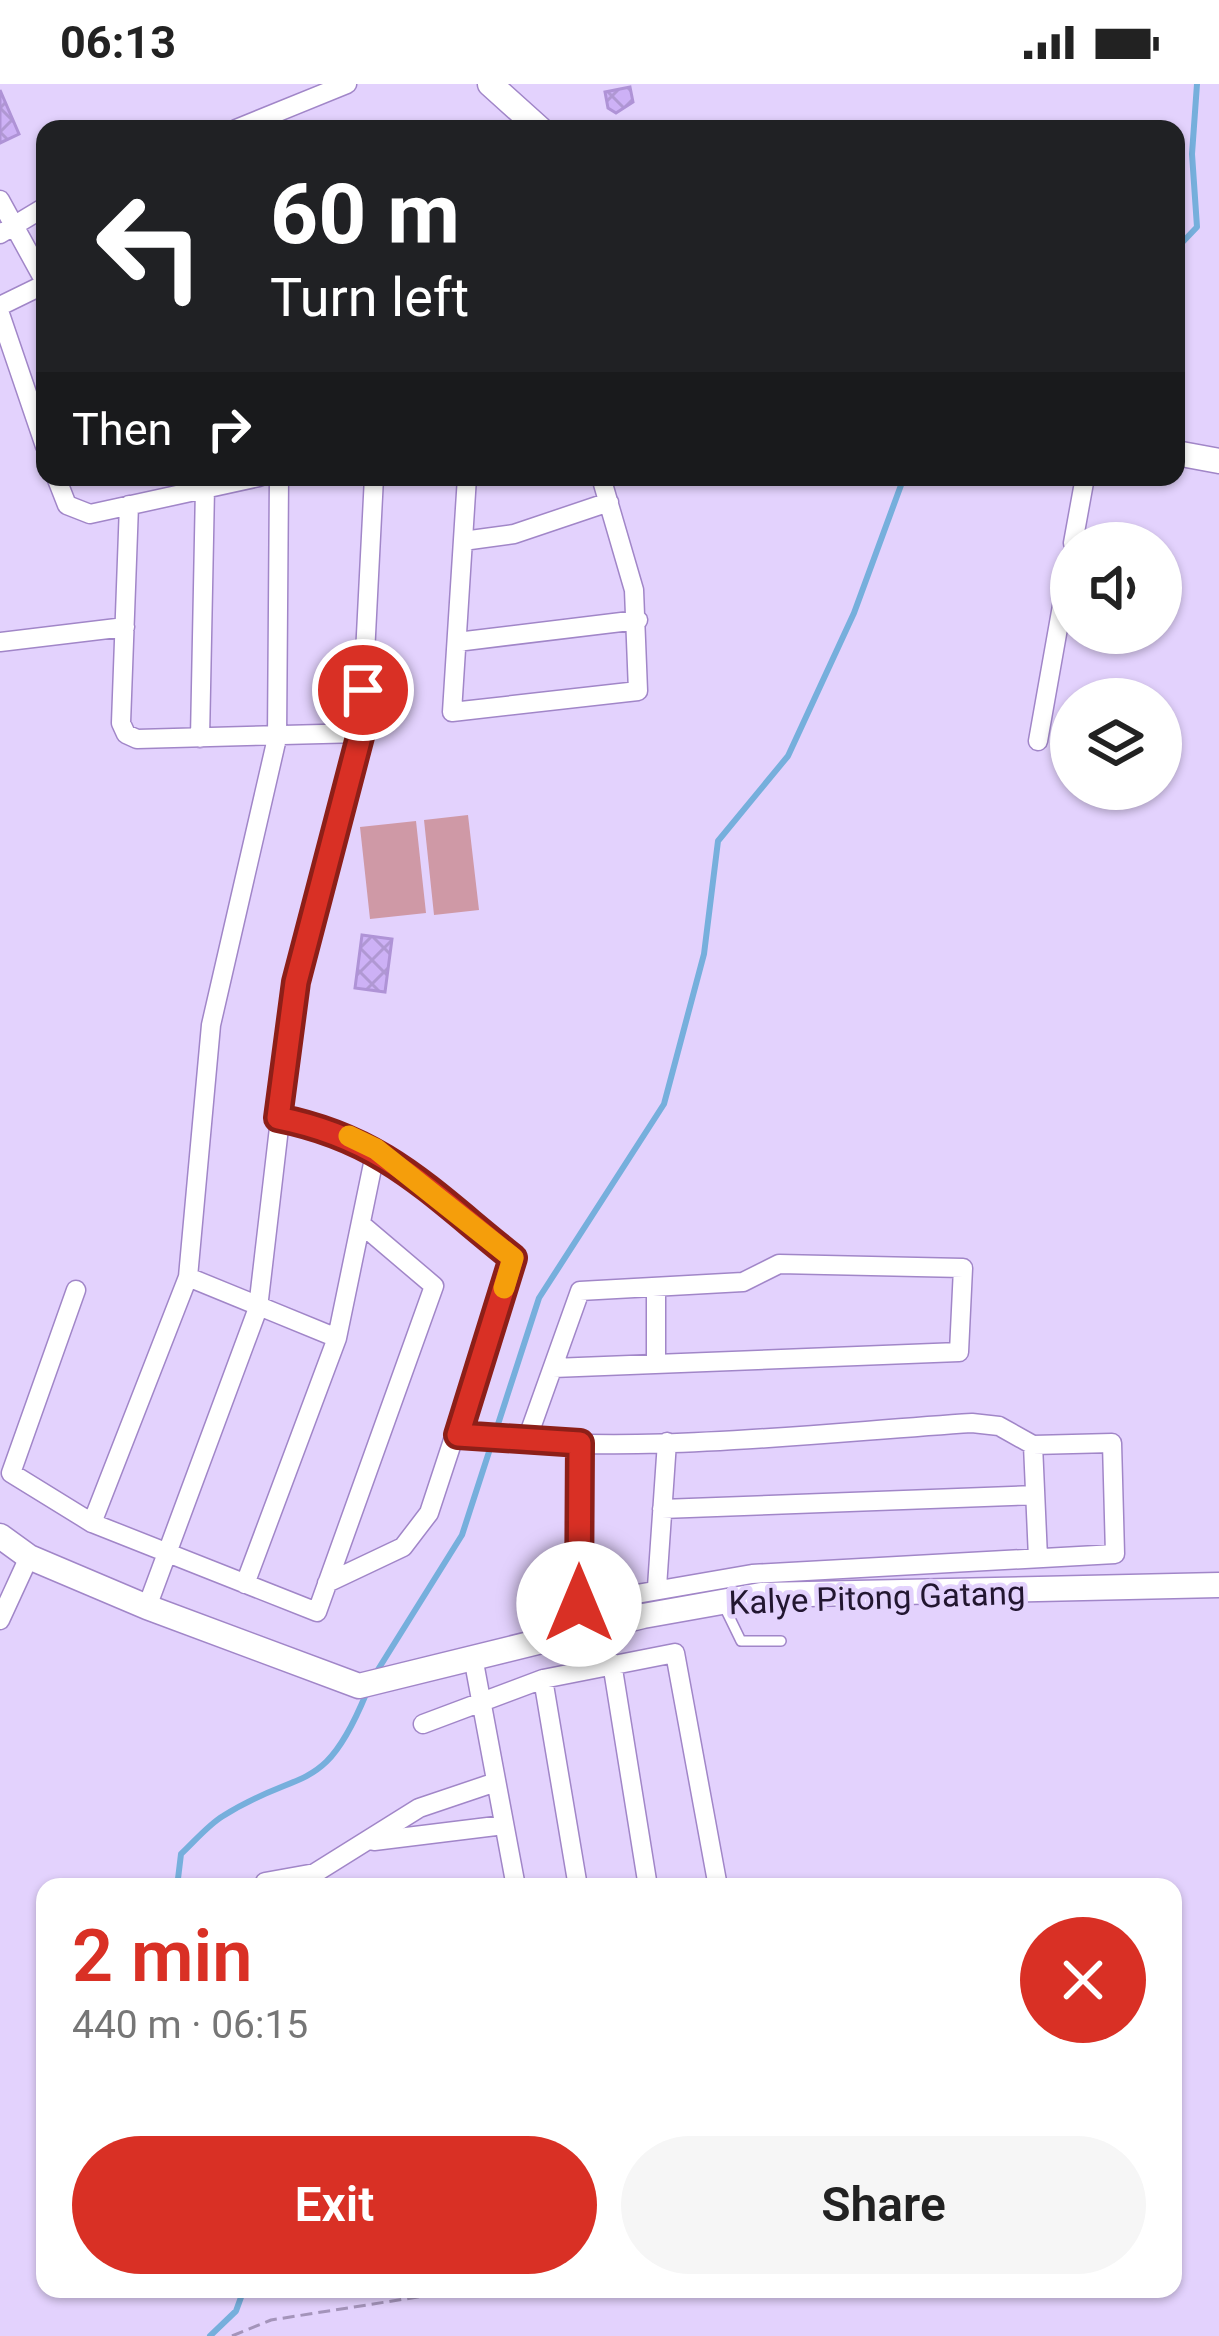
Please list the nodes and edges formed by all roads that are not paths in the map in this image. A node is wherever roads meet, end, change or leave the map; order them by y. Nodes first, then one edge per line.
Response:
1 (346, 84) edge
2 (490, 84) edge
3 (258, 120) edge
4 (525, 120) edge
5 (0, 200) edge
6 (36, 212) edge
7 (7, 228) edge
8 (36, 270) edge
9 (36, 288) edge
10 (0, 310) edge
11 (36, 419) edge
12 (1185, 455) edge
13 (1219, 461) edge
14 (60, 486) edge
15 (215, 486) edge
16 (279, 486) edge
17 (374, 486) edge
18 (466, 486) edge
19 (604, 486) edge
20 (1083, 486) edge
21 (205, 488) junction
22 (609, 502) junction
23 (129, 505) junction
24 (1077, 522) edge
25 (463, 541) junction
26 (638, 620) junction
27 (0, 621) edge
28 (125, 627) junction
29 (3, 641) edge
30 (457, 642) junction
31 (1054, 654) edge
32 (361, 733) junction
33 (200, 738) junction
34 (277, 738) junction
35 (1038, 741) dead end
36 (278, 1118) junction
37 (376, 1149) junction
38 (361, 1224) junction
39 (188, 1276) junction
40 (656, 1287) junction
41 (76, 1290) dead end
42 (259, 1308) junction
43 (337, 1339) junction
44 (656, 1364) junction
45 (553, 1368) junction
46 (468, 1436) junction
47 (526, 1442) junction
48 (668, 1442) junction
49 (580, 1443) junction
50 (1033, 1445) junction
51 (1036, 1495) junction
52 (662, 1509) junction
53 (92, 1523) junction
54 (0, 1536) edge
55 (165, 1553) junction
56 (29, 1557) junction
57 (1037, 1558) junction
58 (9, 1576) edge
59 (327, 1583) junction
60 (245, 1584) junction
61 (1219, 1585) edge
62 (657, 1587) junction
63 (721, 1601) junction
64 (147, 1607) junction
65 (0, 1619) edge
66 (781, 1641) dead end
67 (473, 1657) junction
68 (612, 1663) junction
69 (543, 1679) junction
70 (481, 1700) junction
71 (423, 1724) dead end
72 (496, 1782) junction
73 (504, 1825) junction
74 (374, 1841) junction
75 (324, 1878) edge
76 (508, 1878) edge
77 (576, 1878) edge
78 (647, 1878) edge
79 (716, 1878) edge

1 - 3 street
2 - 4 street
5 - 7 street
6 - 7 street
7 - 8 street
9 - 10 street
10 - 11 street
12 - 13 street
14 - 23 street
15 - 21 street
16 - 34 street
17 - 32 street
18 - 25 street
19 - 22 street
20 - 24 street
21 - 23 street
21 - 33 street
22 - 25 street
22 - 26 street
23 - 28 street
25 - 30 street
26 - 30 street
26 - 30 street
27 - 29 street
28 - 29 street
28 - 33 street
31 - 35 street
32 - 34 street
32 - 36 street
33 - 34 street
34 - 39 street
36 - 37 street
36 - 42 street
37 - 38 street
37 - 46 street
38 - 43 street
38 - 59 street
39 - 42 street
39 - 53 street
40 - 44 street
40 - 44 street
40 - 45 street
41 - 53 street
42 - 43 street
42 - 55 street
43 - 60 street
44 - 45 street
45 - 47 street
46 - 47 street
46 - 59 street
47 - 49 street
48 - 49 street
48 - 50 street
48 - 52 street
49 - 62 street
50 - 51 street
50 - 57 street
51 - 52 street
51 - 57 street
52 - 62 street
53 - 55 street
54 - 56 street, Kalye Pitong Gatang
55 - 60 street
55 - 64 street
56 - 58 street
56 - 64 street, Kalye Pitong Gatang
57 - 62 street
58 - 65 street
59 - 60 street
61 - 63 street, Kalye Pitong Gatang
63 - 66 lane
63 - 67 street, Kalye Pitong Gatang
64 - 67 street, Kalye Pitong Gatang
67 - 70 street
68 - 69 street
68 - 78 street
68 - 79 street
69 - 70 street
69 - 77 street
70 - 71 street
70 - 72 street
72 - 73 street
72 - 74 street
73 - 74 street
73 - 76 street
74 - 75 street

